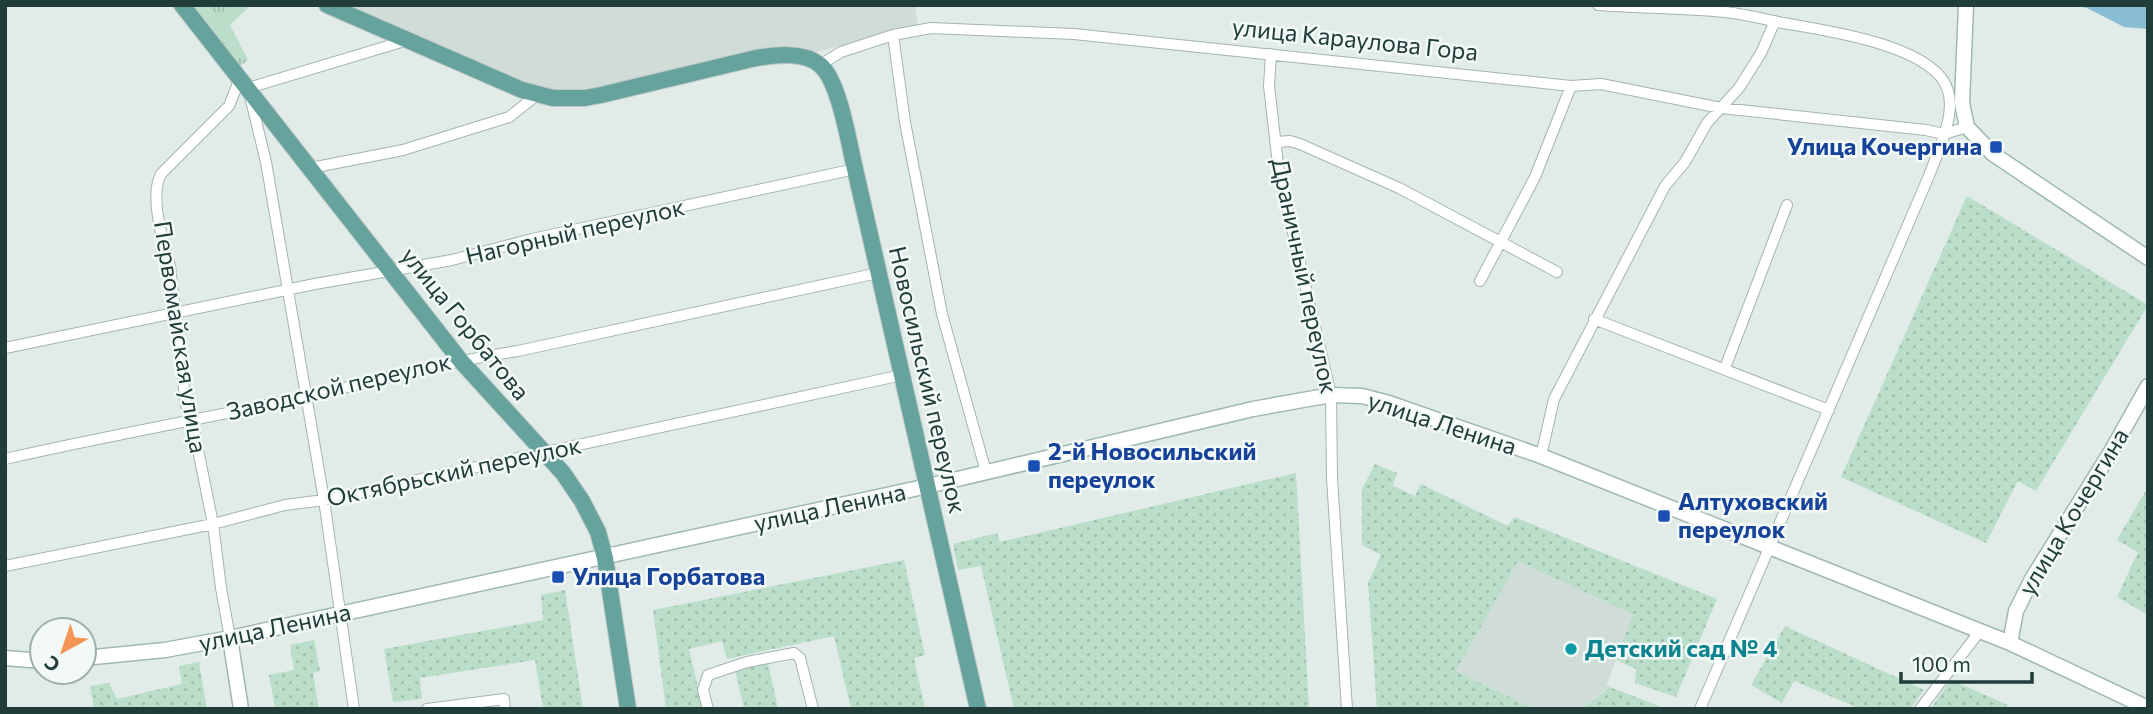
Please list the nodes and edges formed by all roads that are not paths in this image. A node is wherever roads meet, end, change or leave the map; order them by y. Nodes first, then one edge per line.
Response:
1 (182, 5) edge
2 (327, 5) edge
3 (1598, 5) edge
4 (1966, 5) edge
5 (1774, 21) junction
6 (893, 35) junction
7 (408, 40) junction
8 (1271, 54) junction
9 (820, 65) junction
10 (244, 83) junction
11 (1572, 86) junction
12 (537, 95) junction
13 (1721, 108) junction
14 (1967, 127) junction
15 (1944, 134) junction
16 (1276, 142) junction
17 (311, 168) junction
18 (855, 169) junction
19 (1787, 205) dead end
20 (1498, 242) junction
21 (2148, 258) edge
22 (393, 272) junction
23 (1557, 272) dead end
24 (878, 273) junction
25 (1480, 281) dead end
26 (288, 290) junction
27 (177, 314) junction
28 (1594, 319) junction
29 (5, 348) edge
30 (460, 360) junction
31 (1725, 368) junction
32 (902, 375) junction
33 (2148, 386) edge
34 (1331, 394) junction
35 (305, 396) junction
36 (1829, 410) junction
37 (192, 420) junction
38 (544, 451) junction
39 (1541, 456) junction
40 (5, 459) edge
41 (986, 472) junction
42 (928, 486) junction
43 (324, 500) junction
44 (212, 524) junction
45 (1769, 548) junction
46 (605, 558) junction
47 (5, 566) edge
48 (342, 614) junction
49 (1980, 631) junction
50 (230, 638) junction
51 (2010, 643) junction
52 (98, 657) edge
53 (5, 658) edge
54 (28, 660) edge
55 (2148, 708) edge
56 (241, 709) edge
57 (354, 709) edge
58 (427, 709) edge
59 (505, 709) edge
60 (628, 709) edge
61 (708, 709) edge
62 (813, 709) edge
63 (978, 709) edge
64 (1348, 709) edge
65 (1700, 709) edge
66 (1920, 709) edge

1 - 10 main road, улица Горбатова
2 - 7 main road
3 - 5 street
4 - 14 main road
5 - 13 street
5 - 15 street
6 - 8 street, улица Караулова Гора
6 - 9 street, улица Караулова Гора
6 - 41 street
7 - 10 street
7 - 12 main road
8 - 11 street, улица Караулова Гора
8 - 16 street, Драничный переулок
9 - 12 main road
9 - 18 main road, Новосильский переулок
10 - 17 main road, улица Горбатова
10 - 26 street
10 - 27 street, Первомайская улица
11 - 13 street, улица Караулова Гора
11 - 20 street
12 - 17 street
13 - 15 street, улица Караулова Гора
13 - 28 street
14 - 15 street, улица Караулова Гора
14 - 21 main road
15 - 36 street
16 - 20 street
16 - 34 street, Драничный переулок
17 - 22 main road, улица Горбатова
18 - 22 street, Нагорный переулок
18 - 24 main road, Новосильский переулок
19 - 31 street
20 - 23 street
20 - 25 street
22 - 26 street, Нагорный переулок
22 - 30 main road, улица Горбатова
24 - 30 street, Заводской переулок
24 - 32 main road, Новосильский переулок
26 - 27 street, Нагорный переулок
26 - 35 street
27 - 29 street, Нагорный переулок
27 - 37 street, Первомайская улица
28 - 31 street
28 - 39 street
30 - 35 street, Заводской переулок
30 - 38 main road, улица Горбатова
31 - 36 street
32 - 38 street, Октябрьский переулок
32 - 42 main road, Новосильский переулок
33 - 51 main road, улица Кочергина
34 - 39 main road, улица Ленина
34 - 41 main road, улица Ленина
34 - 64 street, Драничный переулок
35 - 37 street, Заводской переулок
35 - 43 street
36 - 45 street
37 - 40 street, Заводской переулок
37 - 44 street, Первомайская улица
38 - 43 street, Октябрьский переулок
38 - 46 main road, улица Горбатова
39 - 45 main road, улица Ленина
41 - 42 main road, улица Ленина
42 - 46 main road, улица Ленина
42 - 63 main road, Новосильский переулок
43 - 44 street, Октябрьский переулок
43 - 48 street
44 - 47 street, Октябрьский переулок
44 - 50 street, Первомайская улица
45 - 49 main road, улица Ленина
45 - 65 street
46 - 48 main road, улица Ленина
46 - 60 main road, улица Горбатова
48 - 50 main road, улица Ленина
48 - 57 street
49 - 51 main road, улица Ленина
49 - 66 street
50 - 52 main road, улица Ленина
50 - 56 main road, Первомайская улица
51 - 55 main road, улица Ленина
53 - 54 main road
58 - 59 street
61 - 62 street

